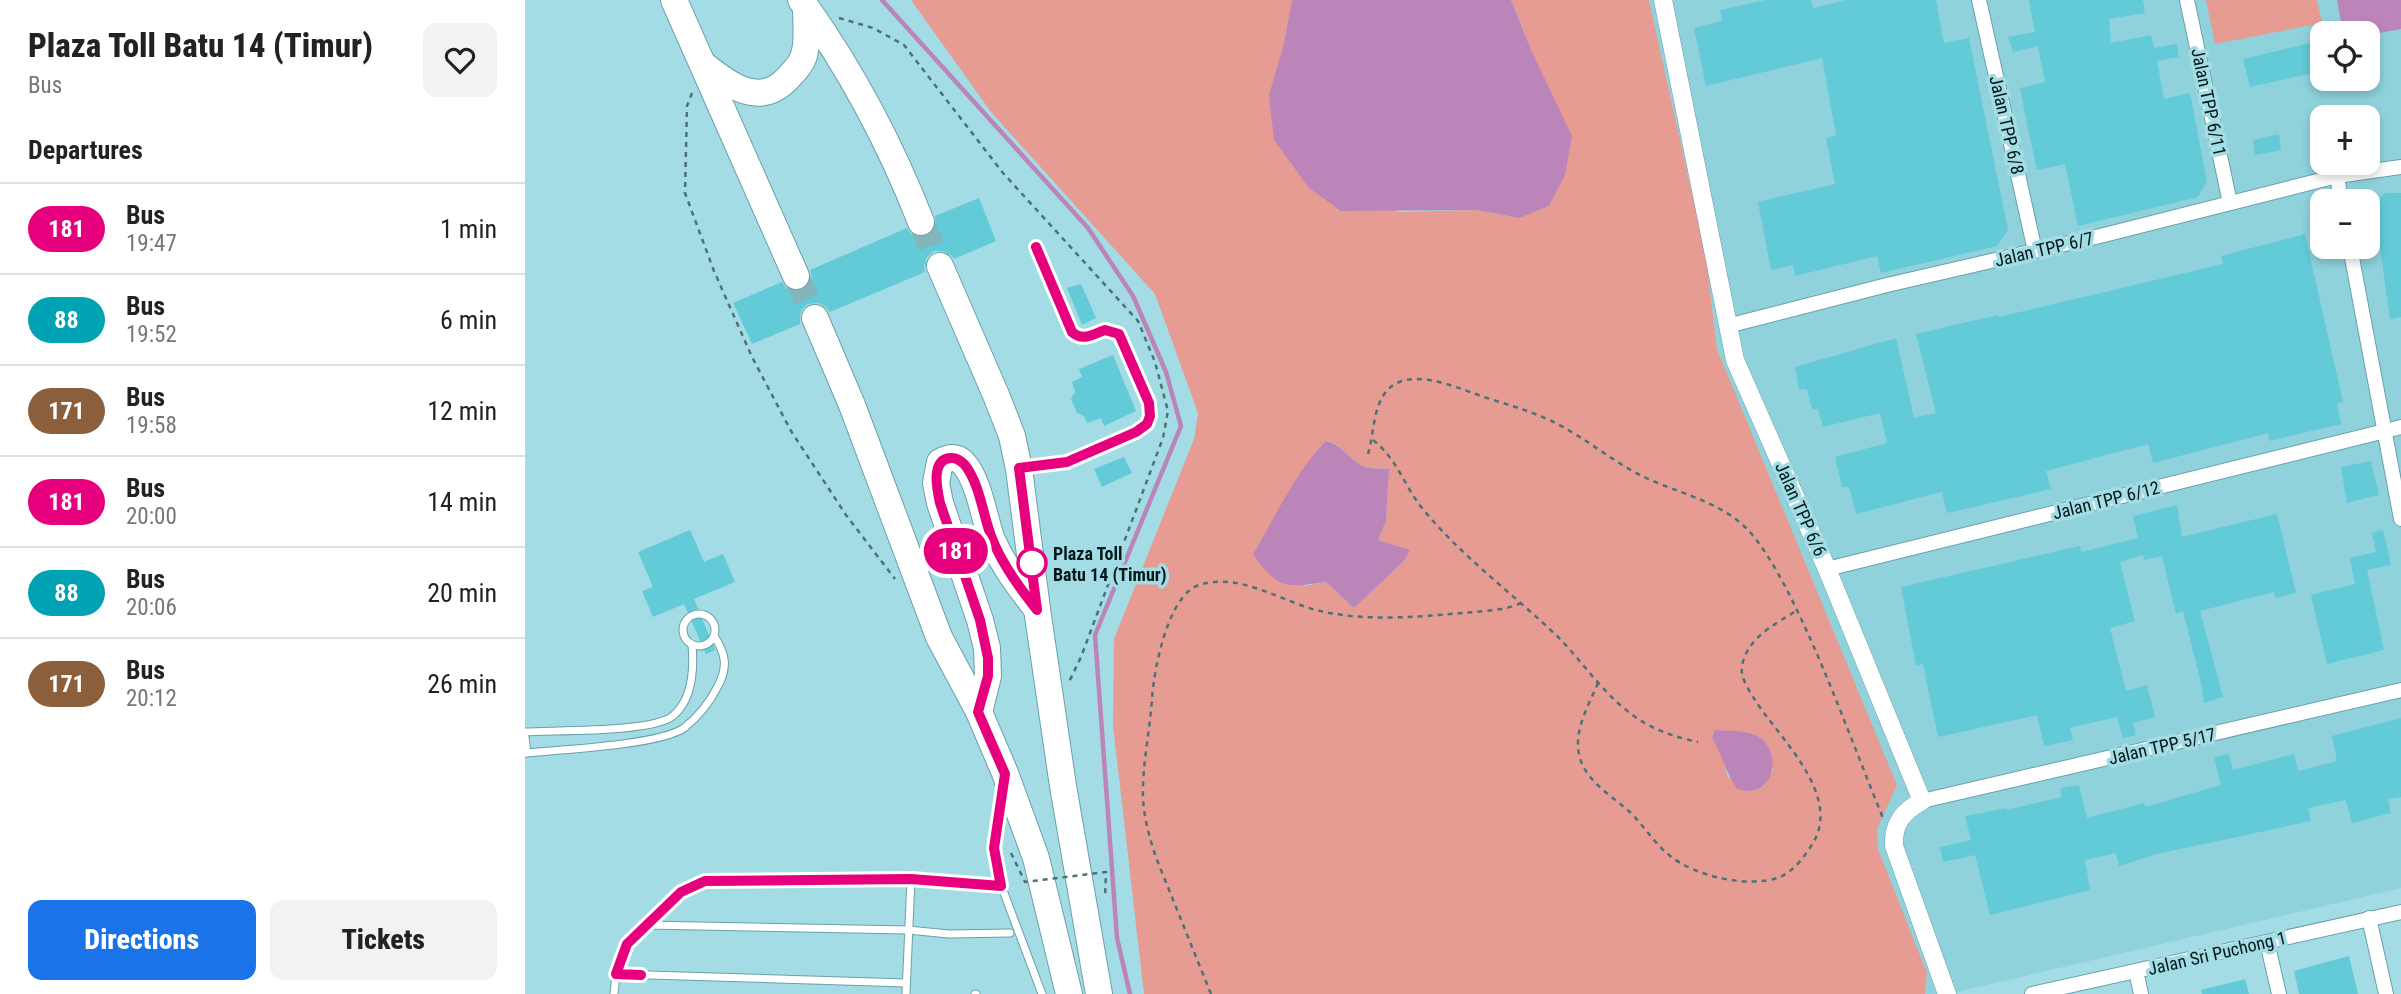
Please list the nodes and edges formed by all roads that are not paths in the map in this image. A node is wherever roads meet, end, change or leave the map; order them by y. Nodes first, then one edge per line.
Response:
1 (674, 0) edge
2 (1663, 0) edge
3 (1979, 0) edge
4 (2187, 0) edge
5 (803, 4) edge
6 (703, 65) junction
7 (2401, 167) edge
8 (2337, 176) junction
9 (2339, 189) edge
10 (2230, 203) junction
11 (921, 222) tunnel mouth
12 (1036, 247) dead end
13 (2035, 251) junction
14 (2352, 259) edge
15 (940, 265) tunnel mouth
16 (796, 276) tunnel mouth
17 (814, 318) tunnel mouth
18 (1727, 326) junction
19 (2401, 427) edge
20 (2384, 431) junction
21 (1019, 468) junction
22 (2401, 519) edge
23 (1827, 569) junction
24 (1037, 610) junction
25 (714, 636) junction
26 (692, 645) junction
27 (2401, 690) edge
28 (978, 712) junction
29 (525, 732) edge
30 (525, 737) edge
31 (526, 753) edge
32 (1005, 774) junction
33 (1922, 801) junction
34 (911, 879) junction
35 (1001, 886) junction
36 (2401, 912) edge
37 (2369, 918) junction
38 (646, 925) junction
39 (908, 930) junction
40 (1010, 933) dead end
41 (2267, 942) junction
42 (2136, 971) junction
43 (616, 974) junction
44 (906, 983) junction
45 (614, 994) edge
46 (907, 994) edge
47 (1041, 994) edge
48 (1069, 994) edge
49 (1099, 994) edge
50 (1947, 994) edge
51 (2032, 994) edge
52 (2141, 994) edge
53 (2279, 994) edge
54 (2386, 994) edge

1 - 6 highway
2 - 18 street, Jalan TPP 6/6
3 - 13 street, Jalan TPP 6/8
4 - 10 street, Jalan TPP 6/11
5 - 6 highway
5 - 11 highway
6 - 16 highway
7 - 8 street, Jalan TPP 6/7
8 - 9 street
8 - 10 street, Jalan TPP 6/7
10 - 13 street, Jalan TPP 6/7
12 - 21 lane
13 - 18 street, Jalan TPP 6/7
14 - 20 street
15 - 21 highway
17 - 28 highway
18 - 23 street, Jalan TPP 6/6
19 - 20 street, Jalan TPP 6/12
20 - 22 street
20 - 23 street, Jalan TPP 6/12
21 - 24 highway
23 - 33 street, Jalan TPP 6/6
24 - 28 highway
24 - 49 highway
25 - 26 lane
25 - 26 lane
25 - 31 lane
26 - 29 lane
27 - 33 street, Jalan TPP 5/17
28 - 32 highway
30 - 31 lane
32 - 35 lane
32 - 48 highway
33 - 50 street
34 - 35 lane
34 - 38 lane
34 - 39 lane
35 - 47 lane
36 - 37 street, Jalan Sri Puchong 1
37 - 41 street, Jalan Sri Puchong 1
37 - 54 street
38 - 39 lane
38 - 43 lane
39 - 40 lane
39 - 44 lane
41 - 42 street, Jalan Sri Puchong 1
41 - 53 street
42 - 51 street, Jalan Sri Puchong 1
42 - 52 street
43 - 44 lane
43 - 45 lane
44 - 46 lane

